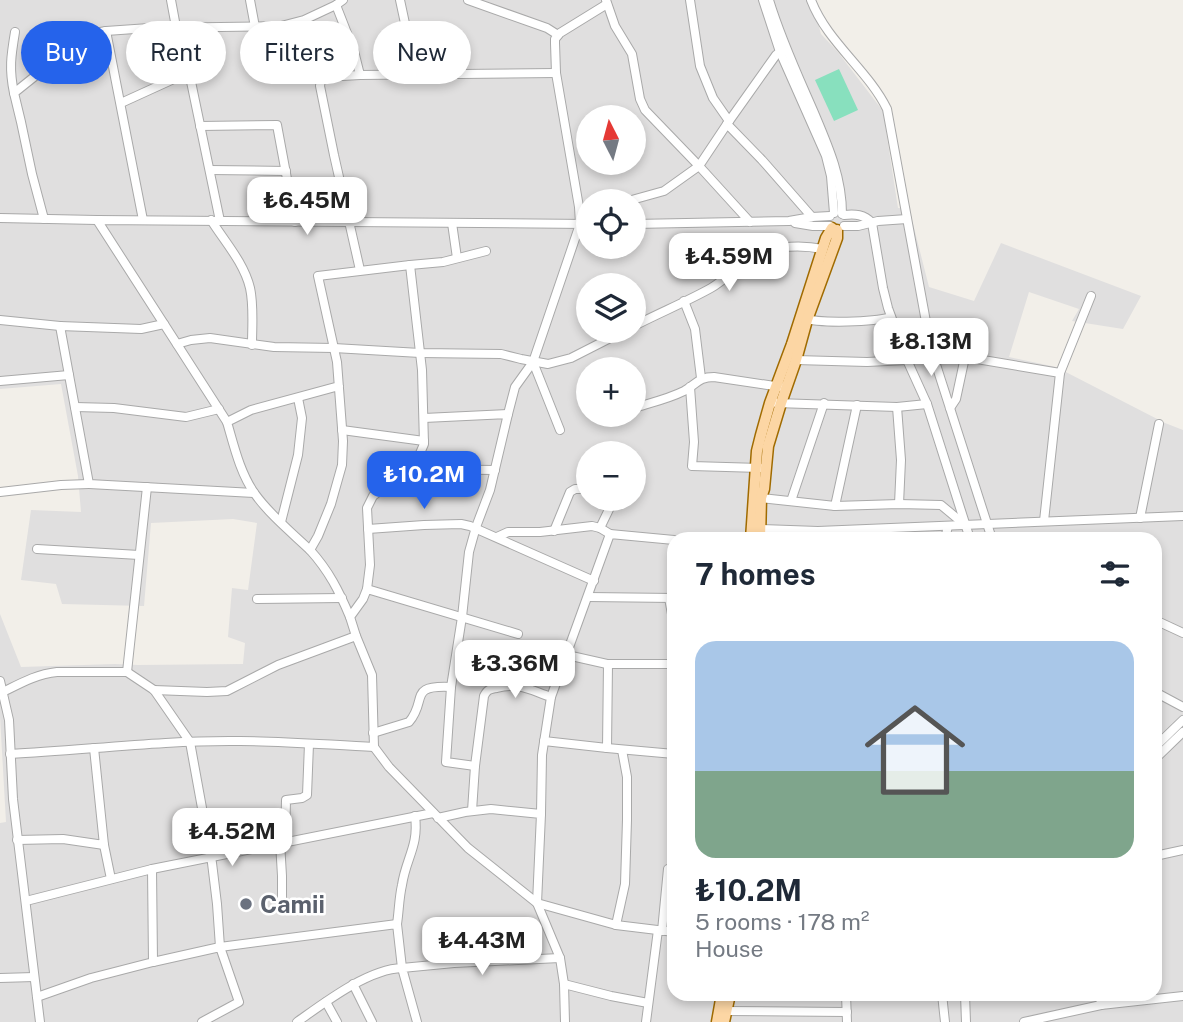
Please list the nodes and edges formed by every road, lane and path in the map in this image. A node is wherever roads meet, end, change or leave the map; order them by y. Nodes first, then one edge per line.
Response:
1 (171, 0) edge
2 (250, 0) edge
3 (400, 0) edge
4 (468, 0) edge
5 (690, 0) edge
6 (762, 0) edge
7 (769, 0) edge
8 (811, 0) edge
9 (606, 2) edge
10 (340, 3) edge
11 (175, 21) edge
12 (254, 21) edge
13 (301, 21) edge
14 (404, 21) edge
15 (15, 32) dead end
16 (558, 35) junction
17 (783, 50) junction
18 (112, 60) edge
19 (556, 73) junction
20 (471, 74) edge
21 (360, 75) junction
22 (373, 75) edge
23 (25, 84) edge
24 (14, 93) junction
25 (121, 103) junction
26 (728, 123) junction
27 (200, 126) junction
28 (699, 166) junction
29 (209, 170) junction
30 (286, 171) junction
31 (576, 190) edge
32 (646, 196) edge
33 (837, 214) junction
34 (812, 217) junction
35 (0, 218) edge
36 (44, 219) junction
37 (907, 219) junction
38 (97, 220) junction
39 (143, 220) junction
40 (216, 221) junction
41 (295, 222) junction
42 (750, 222) junction
43 (789, 222) junction
44 (350, 223) junction
45 (452, 223) junction
46 (872, 223) junction
47 (576, 224) edge
48 (646, 224) edge
49 (836, 228) junction
50 (576, 246) edge
51 (823, 249) junction
52 (486, 251) dead end
53 (457, 258) junction
54 (410, 265) junction
55 (360, 270) junction
56 (1091, 296) dead end
57 (684, 301) junction
58 (891, 317) junction
59 (804, 319) junction
60 (0, 320) edge
61 (646, 320) edge
62 (164, 324) junction
63 (60, 326) junction
64 (600, 343) edge
65 (177, 344) junction
66 (252, 345) junction
67 (334, 348) junction
68 (420, 353) junction
69 (934, 356) junction
70 (965, 356) junction
71 (796, 360) junction
72 (907, 360) junction
73 (533, 362) junction
74 (1060, 373) junction
75 (69, 376) junction
76 (701, 378) junction
77 (0, 382) edge
78 (339, 386) junction
79 (690, 387) junction
80 (781, 387) junction
81 (298, 398) junction
82 (775, 403) junction
83 (824, 403) junction
84 (646, 404) edge
85 (927, 404) junction
86 (857, 405) junction
87 (75, 407) junction
88 (897, 407) junction
89 (950, 408) junction
90 (219, 410) junction
91 (508, 414) junction
92 (424, 418) junction
93 (227, 422) junction
94 (1159, 424) dead end
95 (342, 430) junction
96 (560, 430) dead end
97 (424, 441) junction
98 (761, 468) junction
99 (408, 470) junction
100 (495, 470) junction
101 (89, 484) junction
102 (146, 487) junction
103 (576, 489) edge
104 (0, 492) edge
105 (254, 493) junction
106 (761, 498) junction
107 (791, 501) junction
108 (899, 504) junction
109 (835, 506) junction
110 (608, 511) edge
111 (1183, 516) edge
112 (1140, 518) junction
113 (1044, 521) junction
114 (281, 523) junction
115 (988, 524) junction
116 (965, 525) junction
117 (948, 526) junction
118 (476, 527) junction
119 (600, 528) junction
120 (368, 529) junction
121 (554, 531) junction
122 (752, 532) edge
123 (761, 532) edge
124 (861, 532) edge
125 (947, 532) edge
126 (968, 532) edge
127 (990, 532) edge
128 (610, 534) junction
129 (497, 537) junction
130 (667, 539) edge
131 (37, 549) dead end
132 (310, 550) junction
133 (139, 555) junction
134 (594, 580) junction
135 (367, 589) junction
136 (589, 597) junction
137 (342, 598) junction
138 (667, 598) edge
139 (257, 599) dead end
140 (350, 617) junction
141 (462, 617) junction
142 (1162, 623) edge
143 (1183, 633) edge
144 (518, 634) dead end
145 (356, 636) junction
146 (567, 655) junction
147 (608, 664) junction
148 (667, 664) edge
149 (127, 672) junction
150 (0, 681) edge
151 (451, 687) junction
152 (153, 690) junction
153 (4, 692) junction
154 (1162, 696) edge
155 (551, 697) junction
156 (1183, 708) edge
157 (1183, 720) edge
158 (1183, 732) edge
159 (373, 733) junction
160 (1162, 740) edge
161 (544, 741) junction
162 (190, 742) junction
163 (309, 744) junction
164 (374, 747) junction
165 (94, 748) junction
166 (607, 748) junction
167 (622, 750) junction
168 (1162, 752) edge
169 (10, 754) junction
170 (667, 754) edge
171 (475, 766) junction
172 (472, 811) junction
173 (541, 814) junction
174 (436, 815) junction
175 (415, 816) junction
176 (17, 840) junction
177 (282, 842) junction
178 (104, 845) junction
179 (1183, 850) edge
180 (1162, 854) edge
181 (211, 858) junction
182 (152, 869) junction
183 (667, 877) edge
184 (111, 879) junction
185 (26, 901) junction
186 (282, 903) dead end
187 (537, 903) junction
188 (397, 924) junction
189 (616, 925) junction
190 (660, 930) junction
191 (667, 931) edge
192 (220, 947) junction
193 (560, 958) junction
194 (153, 962) junction
195 (402, 968) junction
196 (34, 977) junction
197 (0, 978) edge
198 (354, 984) junction
199 (564, 984) junction
200 (1183, 996) edge
201 (37, 997) junction
202 (1162, 998) edge
203 (721, 1001) edge
204 (942, 1001) edge
205 (965, 1001) edge
206 (1101, 1001) edge
207 (1137, 1001) edge
208 (326, 1002) junction
209 (649, 1003) junction
210 (1101, 1005) junction
211 (725, 1016) edge
212 (847, 1017) edge
213 (40, 1022) edge
214 (202, 1022) edge
215 (297, 1022) edge
216 (337, 1022) edge
217 (372, 1022) edge
218 (418, 1022) edge
219 (565, 1022) edge
220 (646, 1022) edge
221 (717, 1022) edge
222 (944, 1022) edge
223 (966, 1022) edge
224 (1024, 1022) edge

1 - 11 street
2 - 12 street
3 - 14 street
4 - 16 street
5 - 26 street
6 - 17 street
7 - 17 street
8 - 37 street
9 - 16 street
9 - 28 street
10 - 13 street
10 - 21 street
15 - 24 street
16 - 19 street
17 - 26 street
17 - 33 street
18 - 25 street
19 - 20 street
19 - 31 street
21 - 22 street
21 - 44 street
23 - 24 street
24 - 36 street
25 - 27 street
25 - 39 street
26 - 28 street
26 - 34 street
27 - 29 street
27 - 30 street
28 - 32 street
28 - 42 street
29 - 30 street
29 - 40 street
30 - 41 street
33 - 34 street
33 - 46 street
33 - 49 street
33 - 49 street
34 - 43 street
35 - 36 street
36 - 38 street
37 - 46 street
37 - 69 street
38 - 39 street
38 - 62 street
39 - 40 street
40 - 41 street
40 - 66 street
41 - 44 street
42 - 43 street
42 - 48 street
43 - 49 street
44 - 45 street
44 - 55 street
45 - 47 street
45 - 53 street
46 - 49 street
46 - 58 street
49 - 51 main road
49 - 59 main road
50 - 73 street
51 - 57 street
51 - 59 main road
52 - 53 street
53 - 54 street
54 - 55 street
54 - 68 street
55 - 67 street
56 - 74 street
57 - 61 street
57 - 76 street
58 - 59 street
58 - 72 street
59 - 71 main road
59 - 80 main road
60 - 63 street
62 - 63 street
62 - 65 street
63 - 75 street
64 - 73 street
65 - 66 street
65 - 90 street
66 - 67 street
67 - 68 street
67 - 78 street
68 - 73 street
68 - 92 street
69 - 70 street
69 - 72 street
69 - 89 street
70 - 74 street
70 - 89 street
71 - 72 street
71 - 80 main road
72 - 85 street
73 - 91 street
73 - 96 street
74 - 113 street
75 - 77 street
75 - 87 street
76 - 79 street
76 - 80 street
78 - 81 street
78 - 95 street
79 - 84 street
79 - 98 street
80 - 82 main road
81 - 93 street
81 - 114 street
82 - 83 street
82 - 98 main road
83 - 86 street
83 - 107 street
85 - 88 street
85 - 116 street
86 - 88 street
86 - 109 street
87 - 90 street
87 - 101 street
88 - 108 street
89 - 115 street
90 - 93 street
91 - 92 street
91 - 100 street
92 - 97 street
93 - 105 street
94 - 112 street
95 - 97 street
95 - 132 street
97 - 99 street
98 - 106 main road
98 - 122 main road
99 - 100 street
99 - 120 street
100 - 118 street
101 - 102 street
101 - 104 street
102 - 105 street
102 - 133 street
103 - 121 street
105 - 114 street
106 - 107 street
106 - 123 main road
107 - 109 street
108 - 109 street
108 - 116 street
110 - 119 street
111 - 112 street
112 - 113 street
113 - 115 street
114 - 132 street
115 - 116 street
115 - 127 street
116 - 117 street
116 - 126 street
117 - 124 street
117 - 125 street
118 - 120 street
118 - 129 street
118 - 141 street
119 - 121 street
119 - 128 street
120 - 135 street
121 - 129 street
128 - 130 street
128 - 134 street
129 - 134 street
131 - 133 street
132 - 137 street
133 - 149 street
134 - 136 street
135 - 140 street
135 - 141 street
136 - 138 street
136 - 146 street
137 - 139 street
137 - 140 street
140 - 145 street
141 - 144 street
141 - 151 street
142 - 143 street
145 - 152 street
145 - 159 street
146 - 147 street
146 - 155 street
147 - 148 street
147 - 166 street
149 - 152 street
149 - 153 street
150 - 153 street
151 - 159 street
151 - 171 street
152 - 162 street
153 - 169 street
154 - 156 street
155 - 161 street
155 - 171 street
157 - 160 street
158 - 168 street
159 - 164 street
161 - 166 street
161 - 173 street
162 - 163 street
162 - 165 street
162 - 181 street
163 - 164 street
163 - 177 street
164 - 174 street
165 - 169 street
165 - 178 street
166 - 167 street
167 - 170 street
167 - 189 street
169 - 176 street
171 - 172 street
172 - 173 street
172 - 174 street
173 - 187 street
174 - 175 street
174 - 187 street
175 - 177 street
175 - 188 street
176 - 178 street
176 - 185 street
177 - 181 street
177 - 186 street
178 - 184 street
179 - 180 street
181 - 182 street
181 - 192 street
182 - 184 street
182 - 194 street
183 - 190 street
184 - 185 street
185 - 196 street
187 - 189 street
187 - 193 street
188 - 192 street
188 - 195 street
189 - 190 street
190 - 191 street
190 - 209 street
192 - 194 street
192 - 214 street
193 - 195 street
193 - 199 street
194 - 201 street
195 - 198 street
195 - 218 street
196 - 197 street
196 - 201 street
198 - 208 street
198 - 217 street
199 - 209 street
199 - 219 street
200 - 202 street
201 - 213 street
203 - 221 main road
204 - 222 street
205 - 223 street
206 - 210 street
207 - 210 street
208 - 215 street
208 - 216 street
209 - 220 street
210 - 224 street
211 - 212 street

